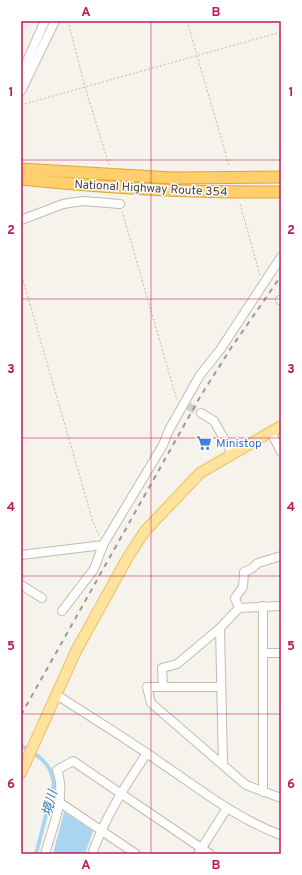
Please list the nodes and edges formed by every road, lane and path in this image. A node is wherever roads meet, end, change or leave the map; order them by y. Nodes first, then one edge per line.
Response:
1 (45, 21) edge
2 (54, 21) edge
3 (68, 21) edge
4 (187, 21) edge
5 (281, 32) edge
6 (197, 56) junction
7 (21, 74) edge
8 (85, 87) junction
9 (21, 91) edge
10 (21, 105) edge
11 (228, 164) dead end
12 (110, 167) dead end
13 (21, 169) edge
14 (281, 177) edge
15 (21, 179) edge
16 (281, 192) edge
17 (120, 204) joint
18 (240, 204) dead end
19 (21, 220) edge
20 (281, 257) edge
21 (21, 273) edge
22 (264, 283) junction
23 (186, 405) junction
24 (201, 413) tunnel mouth
25 (281, 426) edge
26 (271, 432) junction
27 (281, 452) edge
28 (232, 454) junction
29 (103, 545) junction
30 (21, 555) edge
31 (281, 556) edge
32 (21, 585) edge
33 (42, 598) dead end
34 (263, 606) junction
35 (281, 606) edge
36 (239, 608) junction
37 (62, 611) dead end
38 (220, 628) junction
39 (263, 653) junction
40 (281, 653) edge
41 (163, 687) junction
42 (220, 687) junction
43 (57, 695) junction
44 (147, 753) junction
45 (223, 764) junction
46 (21, 774) edge
47 (263, 792) junction
48 (121, 793) junction
49 (281, 798) edge
50 (59, 802) junction
51 (226, 808) junction
52 (100, 829) junction
53 (281, 835) edge
54 (200, 851) edge
55 (45, 854) edge
56 (92, 854) edge
57 (136, 854) edge
58 (210, 854) edge

1 - 7 street
2 - 9 street
3 - 8 path
4 - 6 path
5 - 6 path
6 - 8 path
6 - 11 path
8 - 10 path
8 - 12 path
13 - 14 highway, National Highway Route 354
15 - 16 highway, National Highway Route 354
17 - 19 street
17 - 23 path
18 - 22 path
20 - 22 street
21 - 29 path
22 - 23 street
23 - 29 street
24 - 28 street
25 - 26 main road
26 - 27 street
26 - 28 main road
28 - 43 main road
29 - 30 street
29 - 37 street
31 - 36 street
32 - 33 street
34 - 35 street
34 - 36 street
34 - 39 street
36 - 38 street
38 - 41 street
38 - 42 street
39 - 40 street
39 - 47 street
41 - 42 street
41 - 45 street
42 - 45 street
43 - 44 street
43 - 46 main road
44 - 48 street
44 - 51 street
45 - 47 street
47 - 49 street
48 - 50 street
48 - 52 street
48 - 54 street
50 - 52 street
50 - 55 street
51 - 53 street
51 - 54 street
52 - 56 street
52 - 57 street
54 - 58 street

